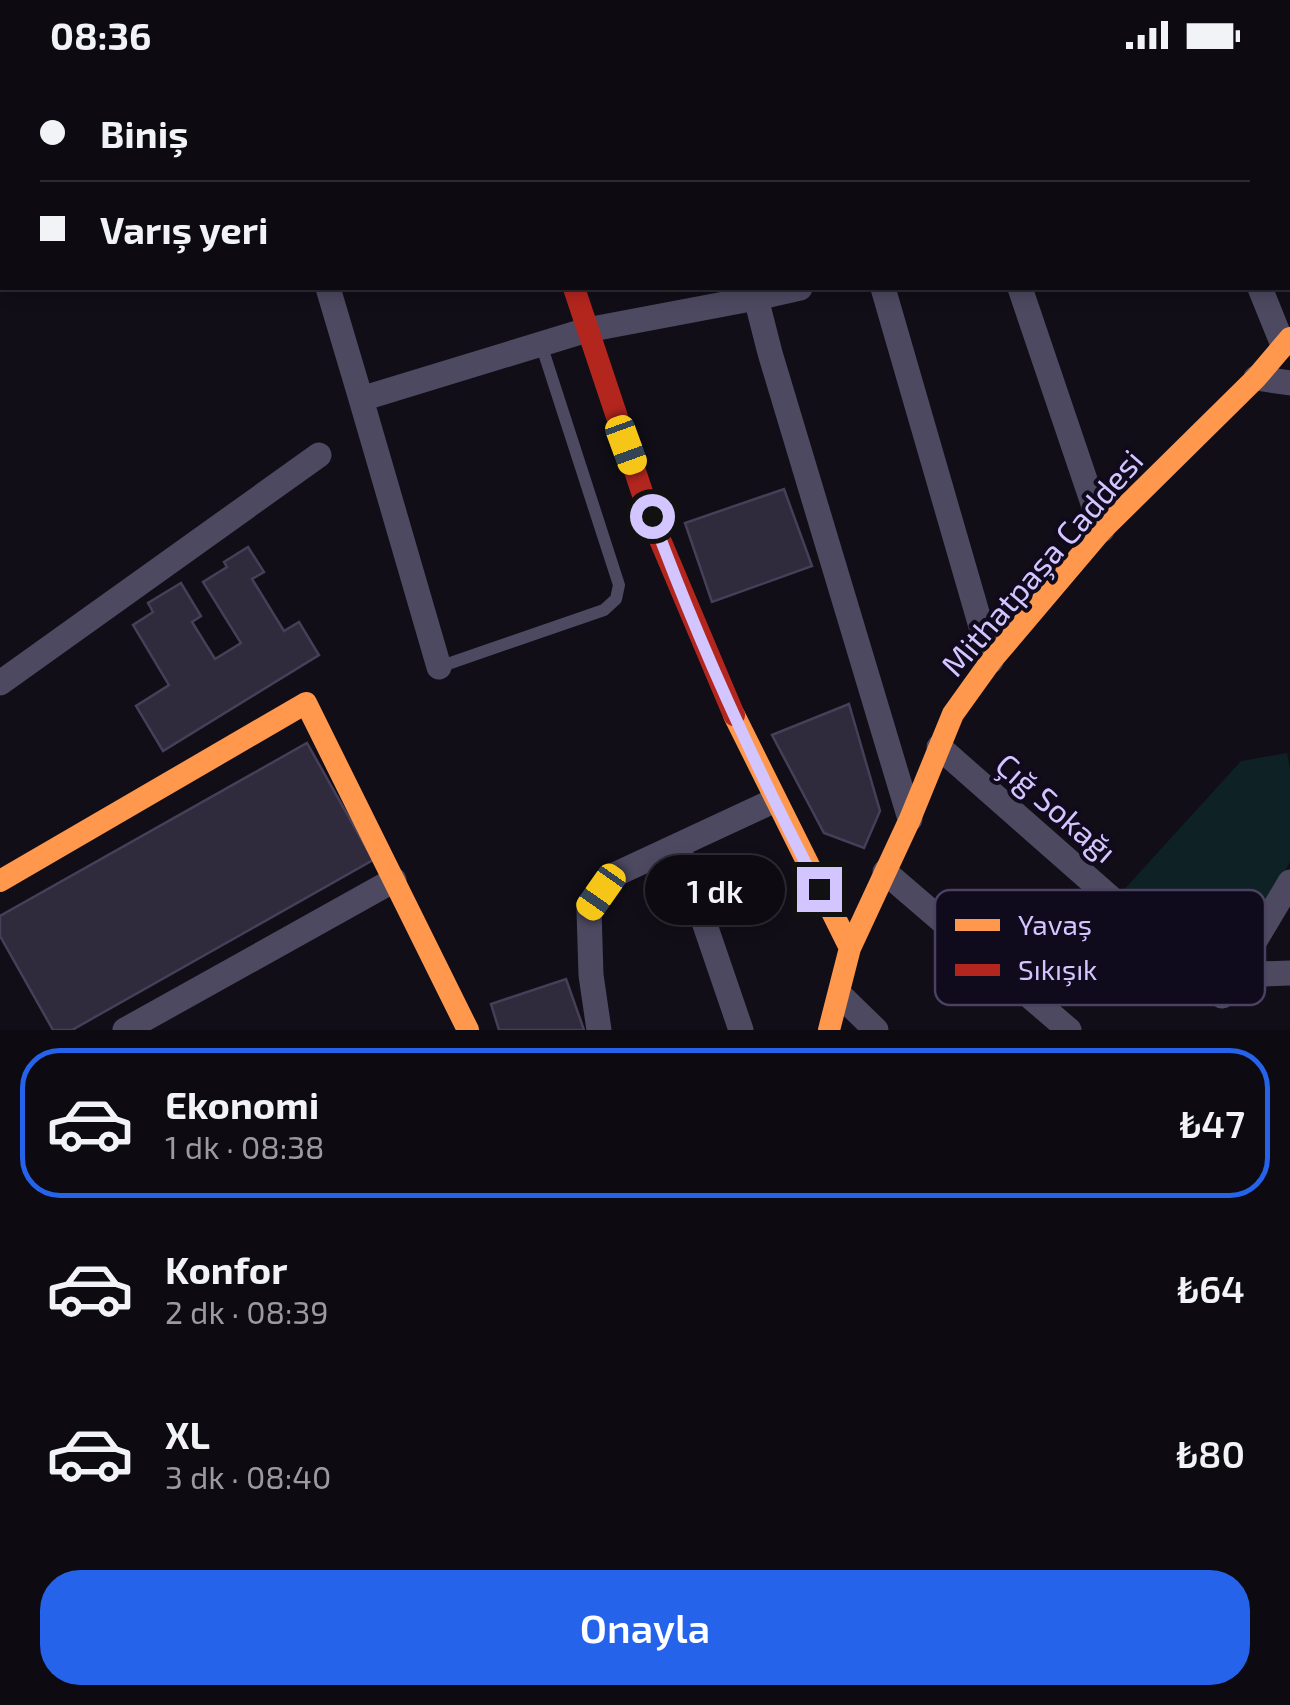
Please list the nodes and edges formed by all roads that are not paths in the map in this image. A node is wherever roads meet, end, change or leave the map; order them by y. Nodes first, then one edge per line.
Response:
1 (329, 290) edge
2 (575, 290) edge
3 (791, 290) edge
4 (884, 290) edge
5 (1021, 290) edge
6 (1261, 290) edge
7 (756, 298) junction
8 (587, 330) junction
9 (1286, 342) edge
10 (542, 344) junction
11 (1256, 378) junction
12 (1290, 383) edge
13 (361, 399) junction
14 (319, 455) dead end
15 (1102, 530) junction
16 (991, 661) junction
17 (439, 668) joint
18 (0, 683) edge
19 (939, 747) junction
20 (774, 801) junction
21 (910, 820) junction
22 (678, 846) junction
23 (885, 872) junction
24 (394, 880) junction
25 (0, 881) edge
26 (1290, 882) edge
27 (1102, 890) edge
28 (935, 915) edge
29 (1265, 924) edge
30 (850, 948) junction
31 (1290, 973) edge
32 (1265, 974) edge
33 (840, 995) junction
34 (1040, 1005) edge
35 (126, 1030) edge
36 (468, 1030) edge
37 (599, 1030) edge
38 (741, 1030) edge
39 (829, 1030) edge
40 (876, 1030) edge
41 (1069, 1030) edge

1 - 13 street
2 - 8 street
3 - 7 street
4 - 16 street
5 - 15 street
6 - 9 street
7 - 8 street
7 - 21 street
8 - 10 street
8 - 20 street
9 - 11 street, Mithatpaşa Caddesi
10 - 13 street
10 - 17 lane
11 - 12 street
11 - 15 street, Mithatpaşa Caddesi
13 - 17 street
14 - 18 street
15 - 16 street, Mithatpaşa Caddesi
16 - 19 street, Mithatpaşa Caddesi
19 - 21 street, Mithatpaşa Caddesi
19 - 27 street, Çığ Sokağı
20 - 22 street
20 - 30 street
21 - 23 street, Mithatpaşa Caddesi
22 - 37 street
22 - 38 street
23 - 28 street
23 - 30 street, Mithatpaşa Caddesi
24 - 25 street
24 - 35 street
24 - 36 street
26 - 29 street
30 - 33 street, Mithatpaşa Caddesi
31 - 32 street
33 - 39 street, Mithatpaşa Caddesi
33 - 40 street
34 - 41 street

